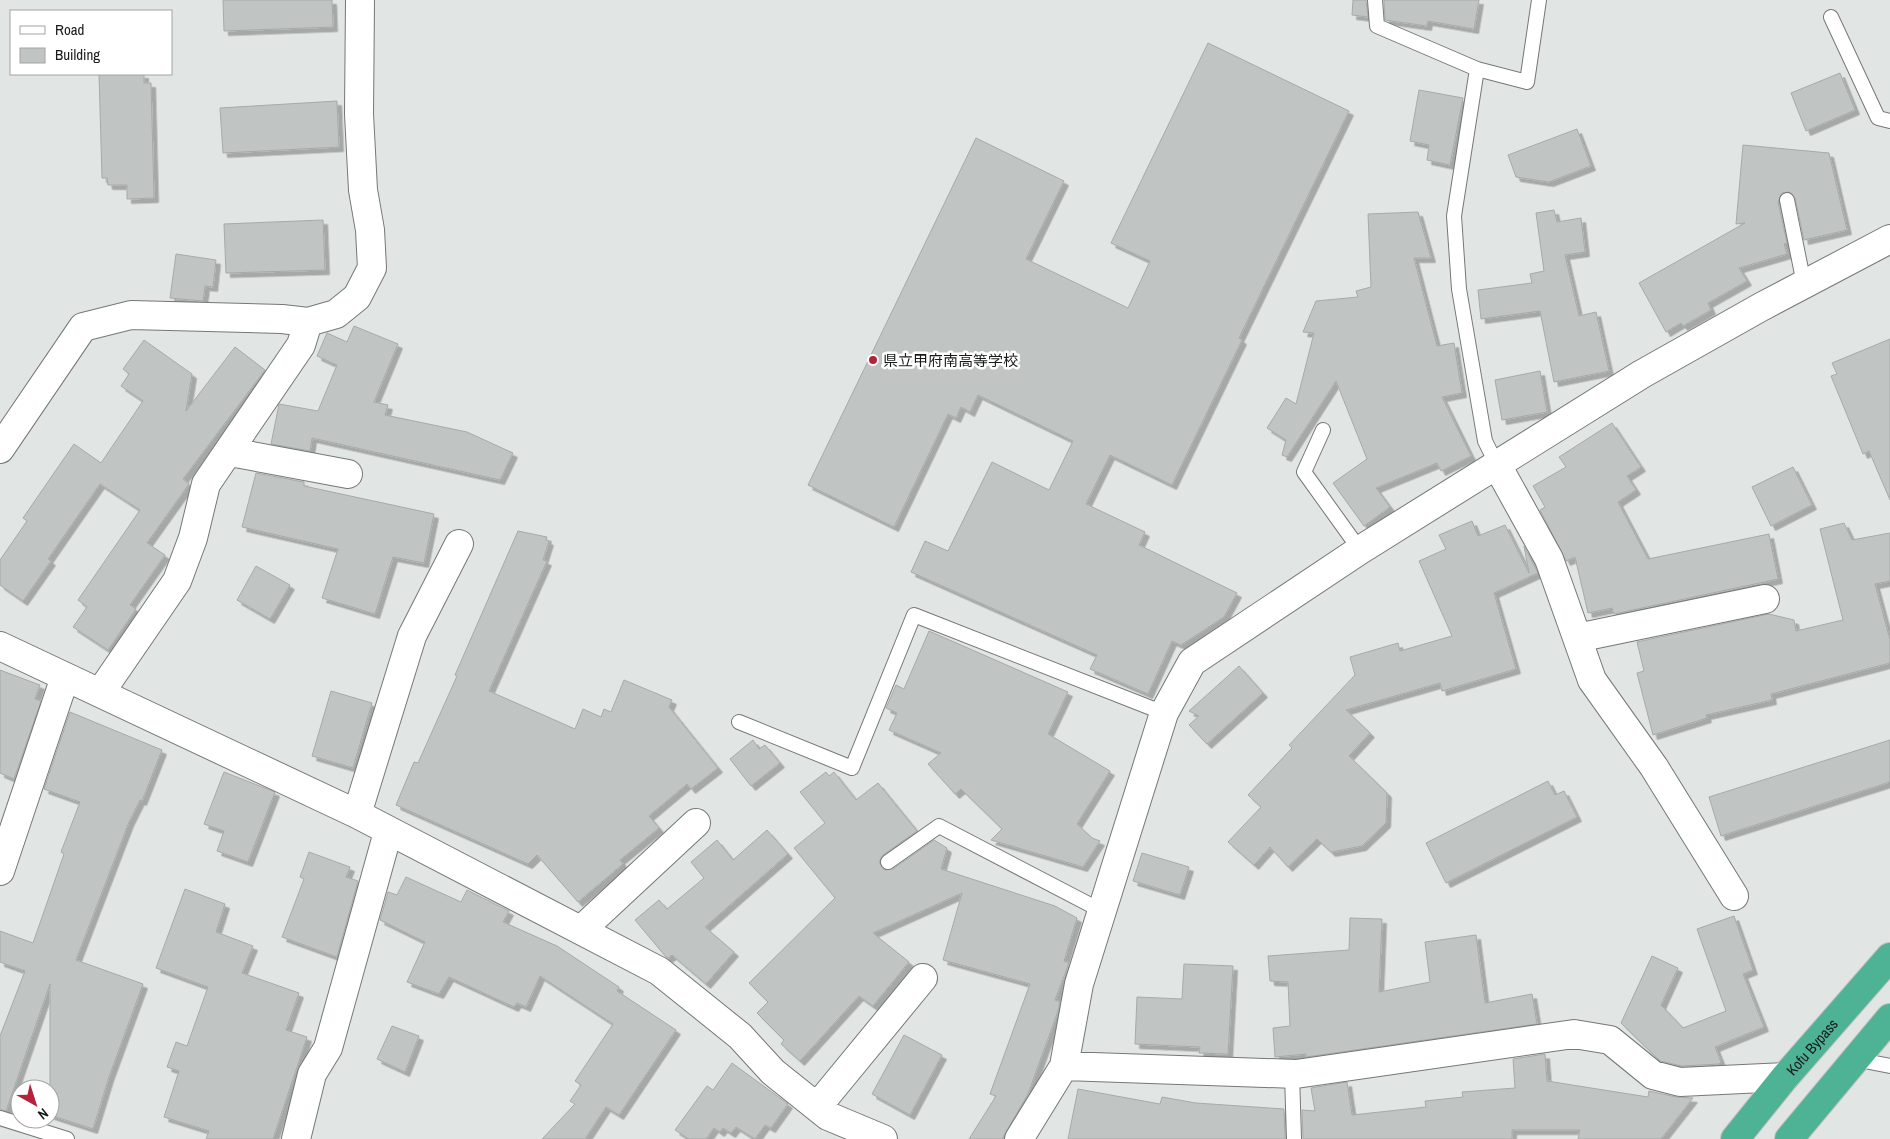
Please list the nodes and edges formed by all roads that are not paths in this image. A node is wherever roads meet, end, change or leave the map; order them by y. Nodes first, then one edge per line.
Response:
1 (360, 0) edge
2 (1375, 0) edge
3 (1539, 0) edge
4 (1831, 17) dead end
5 (1477, 69) junction
6 (1890, 121) edge
7 (1787, 200) dead end
8 (1890, 239) edge
9 (1804, 284) junction
10 (308, 322) junction
11 (1323, 430) dead end
12 (0, 449) edge
13 (230, 452) junction
14 (1497, 465) junction
15 (348, 474) dead end
16 (459, 544) dead end
17 (1360, 550) junction
18 (1765, 599) dead end
19 (1577, 638) junction
20 (0, 646) edge
21 (65, 678) junction
22 (100, 692) junction
23 (1164, 713) junction
24 (739, 722) dead end
25 (357, 814) junction
26 (696, 823) dead end
27 (388, 832) junction
28 (888, 862) dead end
29 (0, 871) edge
30 (1734, 896) dead end
31 (1102, 911) junction
32 (580, 930) junction
33 (1890, 957) edge
34 (923, 978) dead end
35 (1890, 1018) edge
36 (1854, 1059) junction
37 (1064, 1066) junction
38 (1890, 1066) edge
39 (1292, 1074) junction
40 (1785, 1077) junction
41 (816, 1107) junction
42 (0, 1118) edge
43 (67, 1139) edge
44 (296, 1139) edge
45 (883, 1139) edge
46 (1019, 1139) edge
47 (1294, 1139) edge
48 (1735, 1139) edge
49 (1789, 1139) edge

1 - 10 street
2 - 5 lane
3 - 5 lane
4 - 6 lane
5 - 14 lane
7 - 9 lane
8 - 9 street
9 - 14 street
10 - 12 street
10 - 13 street
11 - 17 lane
13 - 15 street
13 - 22 street
14 - 17 street
14 - 19 street
16 - 25 street
17 - 23 street
18 - 19 street
19 - 30 street
20 - 21 street
21 - 22 street
21 - 29 street
22 - 25 street
23 - 24 lane
23 - 31 street
25 - 27 street
26 - 32 street
27 - 32 street
27 - 44 street
28 - 31 lane
31 - 37 street
32 - 41 street
33 - 40 highway, Kofu Bypass
34 - 41 street
35 - 36 highway
36 - 38 lane
36 - 49 highway
37 - 39 street
37 - 46 street
39 - 40 street
39 - 47 lane
40 - 48 highway, Kofu Bypass
41 - 45 street
42 - 43 lane

